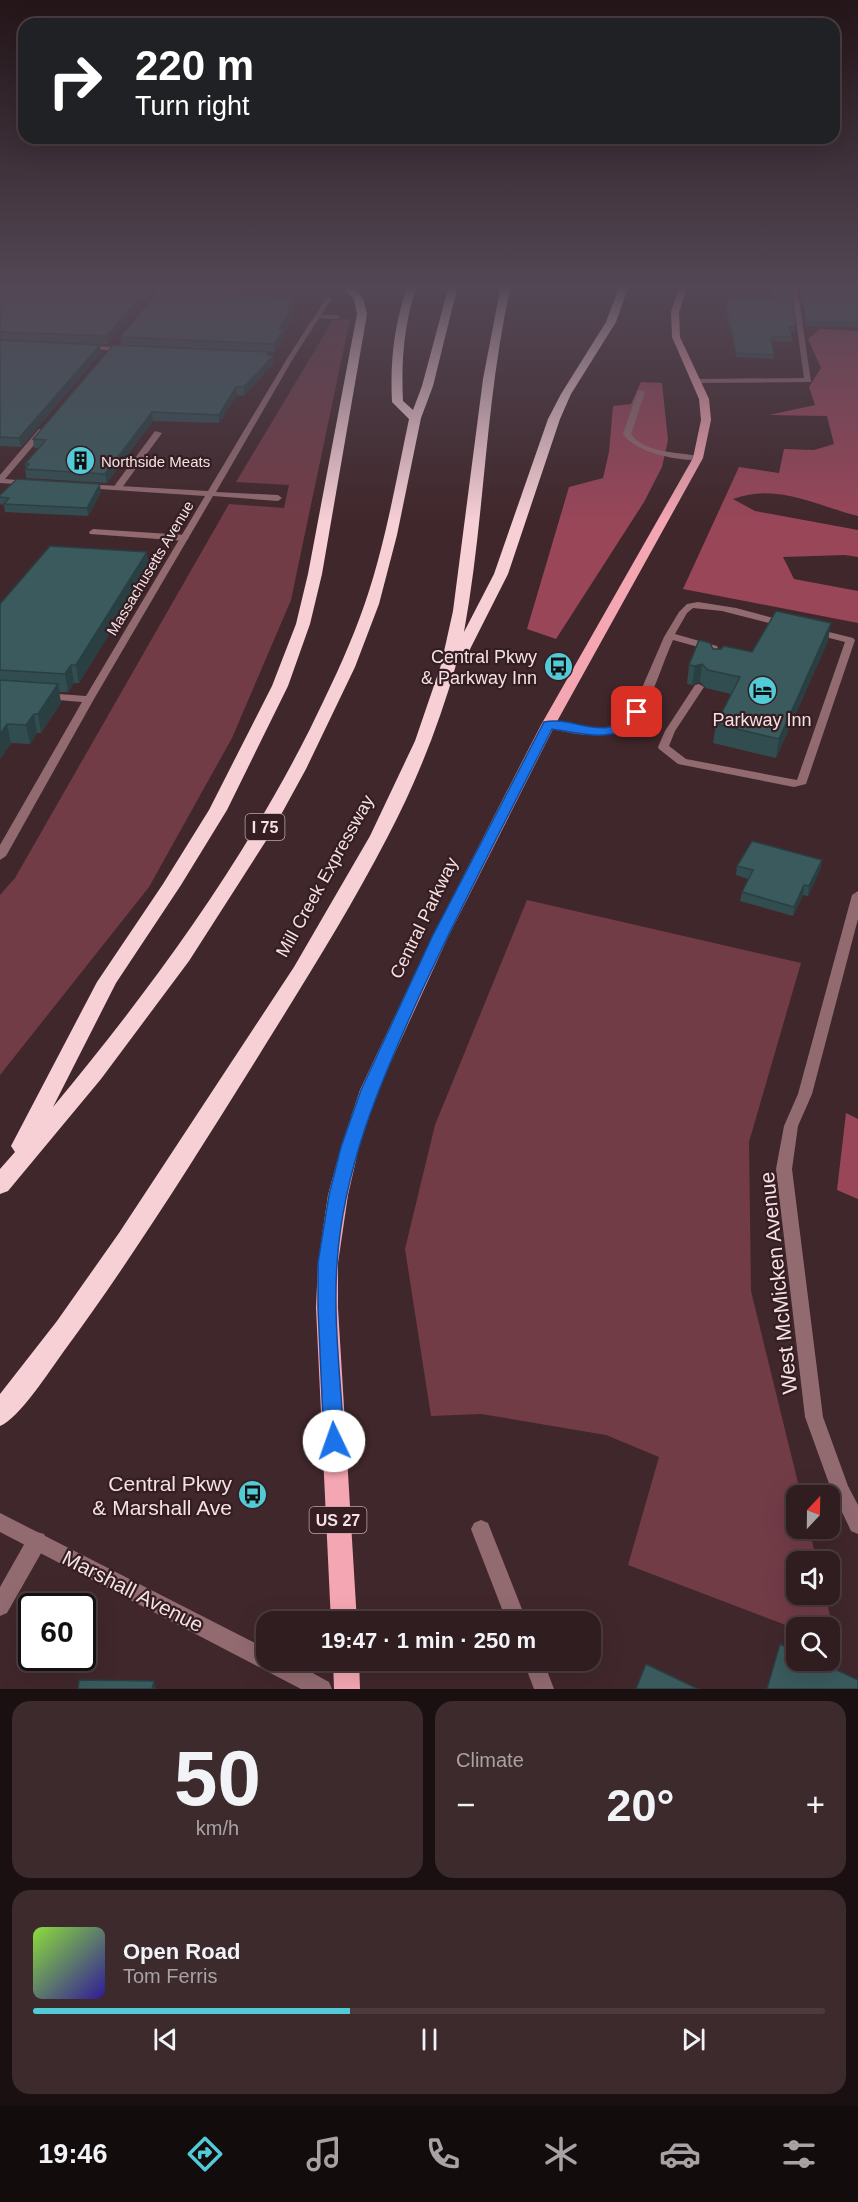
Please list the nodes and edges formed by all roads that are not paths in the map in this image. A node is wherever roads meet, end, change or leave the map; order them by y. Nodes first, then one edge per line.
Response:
1 (287, 364) edge
2 (353, 364) edge
3 (396, 364) edge
4 (432, 364) edge
5 (492, 364) edge
6 (584, 364) edge
7 (688, 364) edge
8 (806, 364) edge
9 (697, 381) junction
10 (641, 392) dead end
11 (415, 418) junction
12 (46, 427) edge
13 (158, 433) dead end
14 (698, 458) junction
15 (0, 481) edge
16 (36, 483) edge
17 (71, 485) edge
18 (118, 488) junction
19 (212, 493) junction
20 (278, 498) dead end
21 (93, 532) dead end
22 (185, 538) junction
23 (792, 626) edge
24 (804, 628) edge
25 (670, 636) junction
26 (715, 663) edge
27 (699, 687) edge
28 (442, 690) junction
29 (33, 695) edge
30 (89, 699) junction
31 (548, 725) junction
32 (0, 856) edge
33 (858, 895) edge
34 (3, 1182) edge
35 (0, 1414) edge
36 (0, 1522) edge
37 (858, 1525) edge
38 (481, 1529) dead end
39 (37, 1541) junction
40 (0, 1606) edge
41 (343, 1611) edge
42 (514, 1611) edge
43 (256, 1654) edge
44 (288, 1671) edge
45 (346, 1671) edge
46 (537, 1671) edge
47 (322, 1689) edge
48 (347, 1689) edge
49 (544, 1689) edge

1 - 19 street, Massachusetts Avenue
2 - 34 highway
3 - 11 highway
4 - 11 highway, I 75
5 - 28 highway, Mill Creek Expressway
6 - 28 highway
7 - 9 main road, Central Parkway / US 27
8 - 9 street
9 - 14 main road, Central Parkway / US 27
10 - 14 street
11 - 34 highway, I 75
12 - 15 street
13 - 18 street
14 - 31 main road, Central Parkway / US 27
15 - 16 street
17 - 18 street
18 - 19 street
19 - 20 street
19 - 22 street, Massachusetts Avenue
21 - 22 street
22 - 30 street, Massachusetts Avenue
23 - 25 street
24 - 27 street
25 - 26 street
25 - 31 street
28 - 35 highway, Mill Creek Expressway
29 - 30 street
30 - 32 street, Massachusetts Avenue
31 - 41 main road, Central Parkway / US 27
33 - 37 street, West McMicken Avenue
36 - 39 street, Marshall Avenue
38 - 42 street
39 - 40 street
39 - 43 street, Marshall Avenue
44 - 47 street, Marshall Avenue
45 - 48 main road
46 - 49 street

